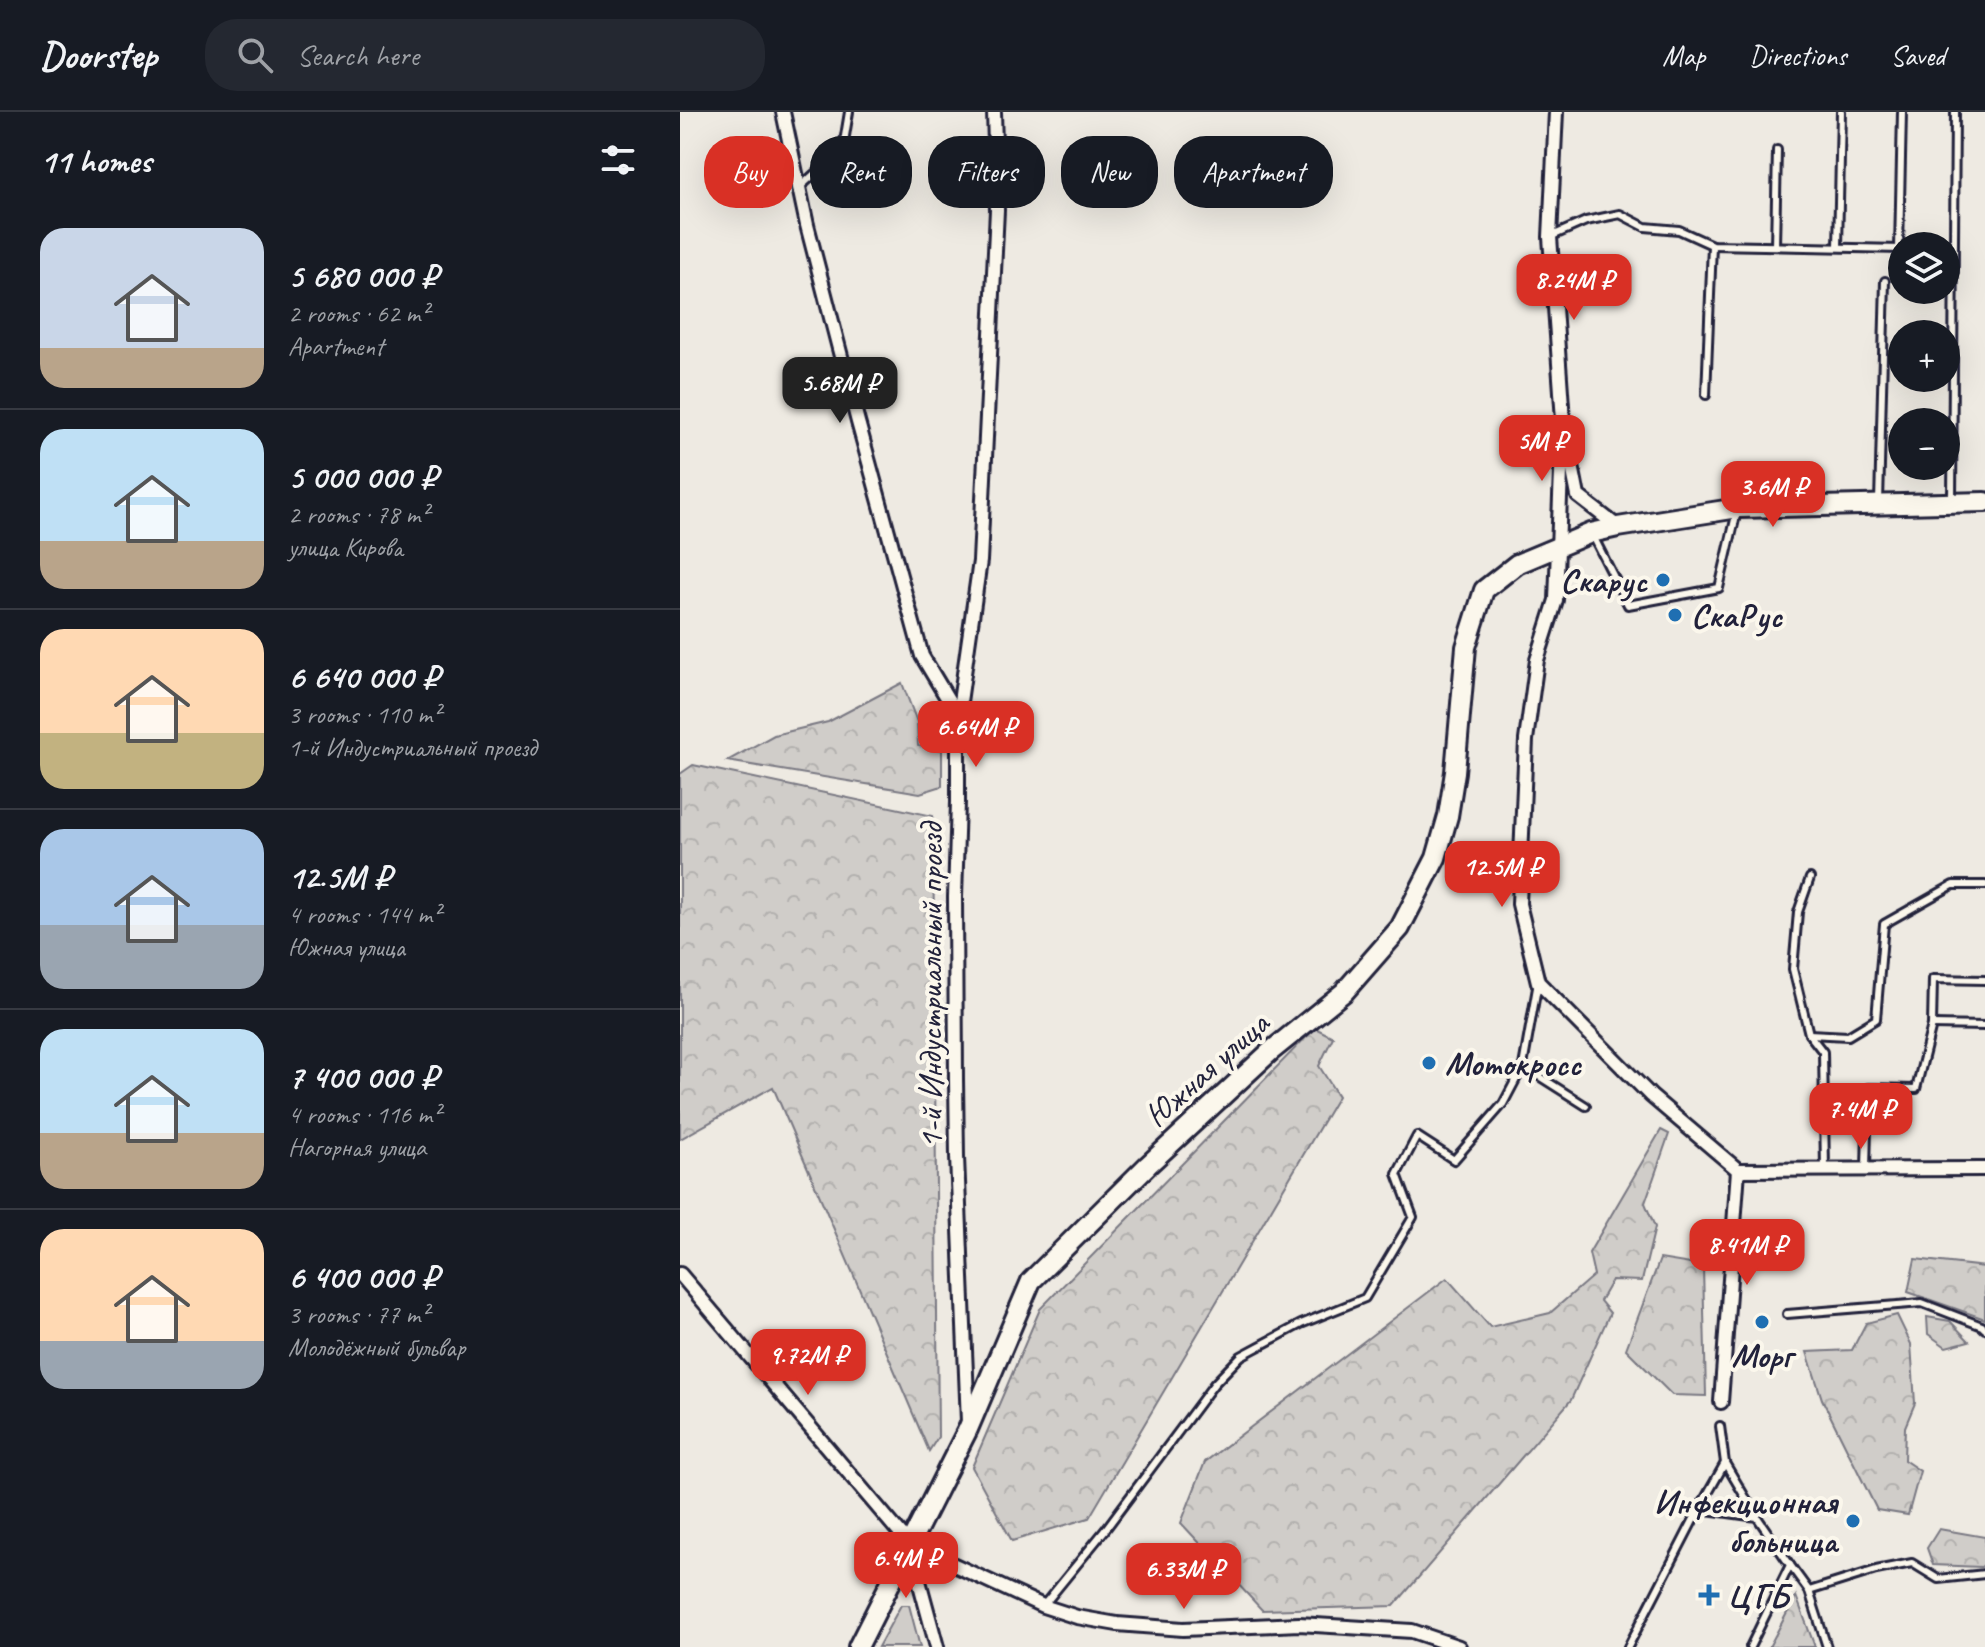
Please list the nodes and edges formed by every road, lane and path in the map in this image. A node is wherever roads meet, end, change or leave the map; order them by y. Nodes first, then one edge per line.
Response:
1 (783, 112) edge
2 (849, 112) edge
3 (994, 112) edge
4 (1556, 112) edge
5 (1841, 112) edge
6 (1902, 112) edge
7 (1955, 112) edge
8 (1777, 150) dead end
9 (799, 188) junction
10 (1900, 232) edge
11 (1950, 232) edge
12 (1550, 237) junction
13 (1712, 245) junction
14 (1775, 246) junction
15 (1838, 247) junction
16 (1888, 249) edge
17 (1885, 281) dead end
18 (1950, 304) edge
19 (1706, 395) dead end
20 (1563, 420) junction
21 (1985, 502) edge
22 (1952, 503) junction
23 (1879, 505) junction
24 (1738, 508) junction
25 (1618, 527) junction
26 (1591, 533) junction
27 (1557, 548) junction
28 (958, 716) junction
29 (1810, 878) dead end
30 (1985, 885) edge
31 (1985, 980) edge
32 (1538, 982) junction
33 (1932, 1025) junction
34 (1985, 1026) edge
35 (1809, 1034) junction
36 (1523, 1066) junction
37 (1586, 1106) dead end
38 (1825, 1169) junction
39 (1866, 1169) junction
40 (1985, 1169) edge
41 (1738, 1170) junction
42 (680, 1274) edge
43 (1787, 1314) dead end
44 (1985, 1329) edge
45 (1721, 1402) dead end
46 (1720, 1426) dead end
47 (968, 1429) junction
48 (1725, 1463) junction
49 (1699, 1509) junction
50 (1757, 1517) junction
51 (909, 1544) junction
52 (1790, 1565) junction
53 (1985, 1574) edge
54 (1809, 1591) junction
55 (1043, 1606) junction
56 (858, 1647) edge
57 (937, 1647) edge
58 (1459, 1647) edge
59 (1628, 1647) edge
60 (1750, 1647) edge
61 (1827, 1647) edge

1 - 9 street
2 - 9 lane
3 - 28 street, 1-й Индустриальный проезд
4 - 12 street
5 - 15 lane
6 - 10 lane
7 - 11 lane
8 - 14 lane
9 - 28 street
12 - 13 lane
12 - 20 street
13 - 14 lane
13 - 19 lane
14 - 15 lane
15 - 16 lane
17 - 23 lane
18 - 22 lane
20 - 25 street
20 - 27 street
21 - 22 street, Южная улица
22 - 23 street, Южная улица
23 - 24 street, Южная улица
24 - 25 street, Южная улица
24 - 26 lane
25 - 26 street, Южная улица
26 - 27 street, Южная улица
27 - 32 street
27 - 47 street, Южная улица
28 - 47 street, 1-й Индустриальный проезд
29 - 35 lane
30 - 35 lane
31 - 33 lane
32 - 36 lane
32 - 41 street
33 - 34 lane
33 - 39 lane
35 - 38 lane
36 - 37 lane
36 - 55 lane
38 - 39 street
38 - 41 street
39 - 40 street
41 - 45 street
42 - 51 street
43 - 44 lane
46 - 48 lane
47 - 51 street, Южная улица
48 - 49 lane
48 - 50 lane
49 - 50 lane
49 - 59 lane
50 - 52 lane
51 - 55 street
51 - 56 street, Южная улица
51 - 57 street
52 - 54 lane
52 - 60 lane
53 - 54 lane
54 - 61 lane
55 - 58 street

